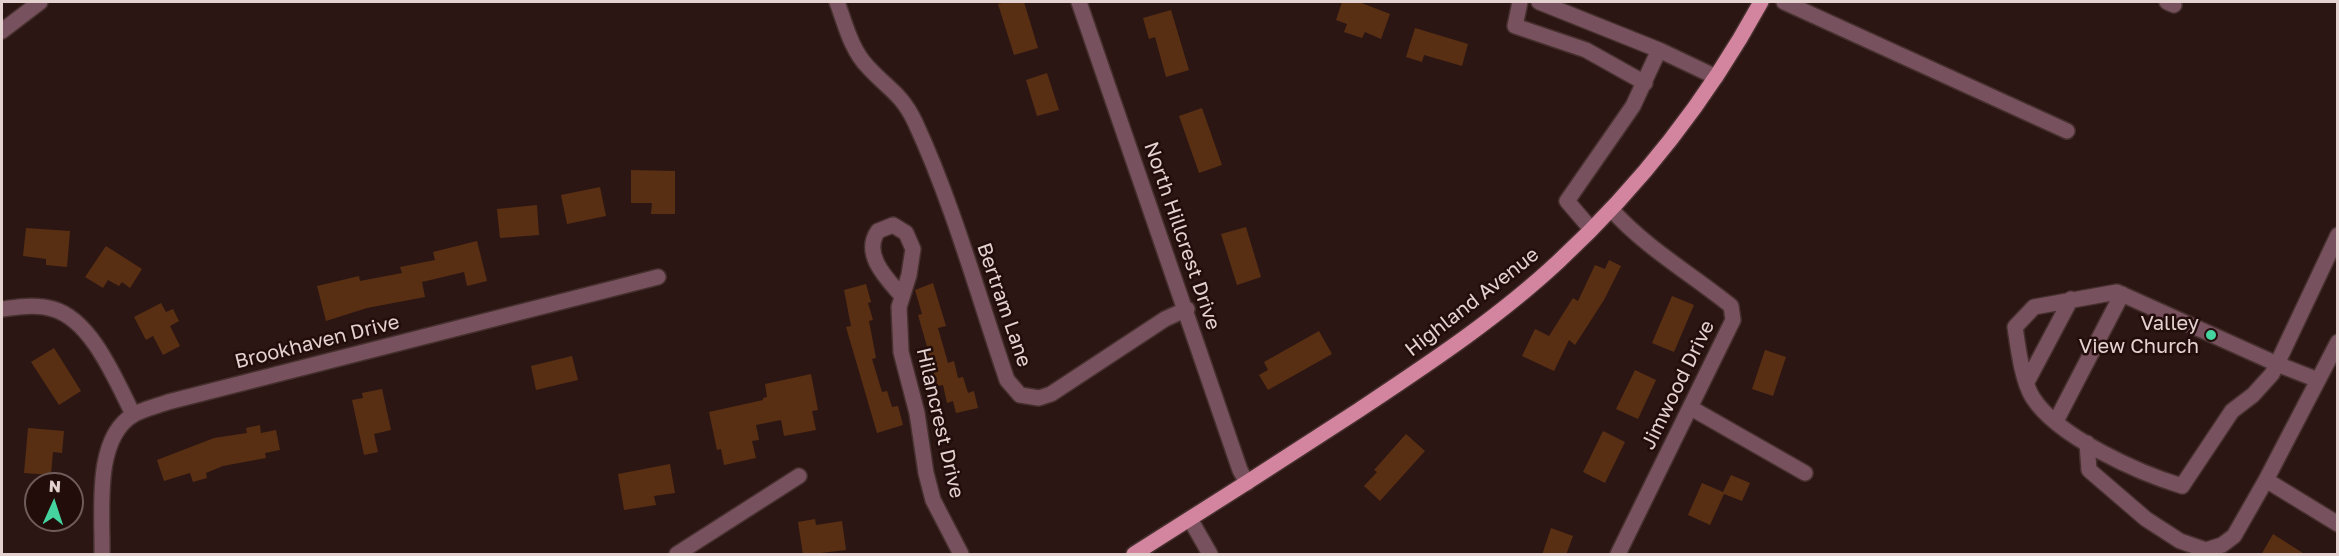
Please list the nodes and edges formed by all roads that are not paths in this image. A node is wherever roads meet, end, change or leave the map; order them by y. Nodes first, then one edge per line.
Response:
1 (40, 2) edge
2 (837, 2) edge
3 (1079, 2) edge
4 (1520, 2) edge
5 (1539, 2) edge
6 (1761, 2) edge
7 (1784, 2) edge
8 (2, 31) edge
9 (1659, 50) junction
10 (1716, 77) junction
11 (1645, 83) junction
12 (2067, 131) dead end
13 (1611, 209) junction
14 (1591, 229) junction
15 (2337, 235) edge
16 (658, 277) dead end
17 (2122, 294) junction
18 (901, 295) dead end
19 (2071, 298) junction
20 (2, 309) edge
21 (1187, 309) junction
22 (2337, 342) edge
23 (2277, 364) junction
24 (2318, 380) junction
25 (2028, 381) junction
26 (1691, 408) junction
27 (134, 414) junction
28 (2056, 421) junction
29 (2087, 443) junction
30 (1805, 473) dead end
31 (799, 476) dead end
32 (2266, 480) junction
33 (1247, 483) junction
34 (1190, 519) junction
35 (2337, 524) edge
36 (1134, 554) edge
37 (102, 555) edge
38 (677, 555) edge
39 (961, 555) edge
40 (1210, 555) edge
41 (1618, 555) edge

1 - 8 street
2 - 21 street, Bertram Lane
3 - 21 street, North Hillcrest Drive
4 - 11 street
5 - 9 street
6 - 10 main road, Highland Avenue
7 - 12 street
9 - 10 street
9 - 11 street
10 - 13 main road, Highland Avenue
11 - 14 street
13 - 14 main road, Highland Avenue
13 - 26 street, Jimwood Drive
14 - 33 main road, Highland Avenue
15 - 23 street
16 - 27 street, Brookhaven Drive
17 - 19 street
17 - 23 street
17 - 28 street
18 - 39 street, Hilancrest Drive
19 - 25 street
19 - 25 street
20 - 27 street
21 - 33 street, North Hillcrest Drive
22 - 24 street
23 - 24 street
23 - 29 street
24 - 32 street
25 - 28 street
26 - 30 street
26 - 41 street, Jimwood Drive
27 - 37 street, Brookhaven Drive
28 - 29 street
29 - 32 street
31 - 38 street
32 - 35 street
33 - 34 main road, Highland Avenue
34 - 36 main road, Highland Avenue
34 - 40 street

